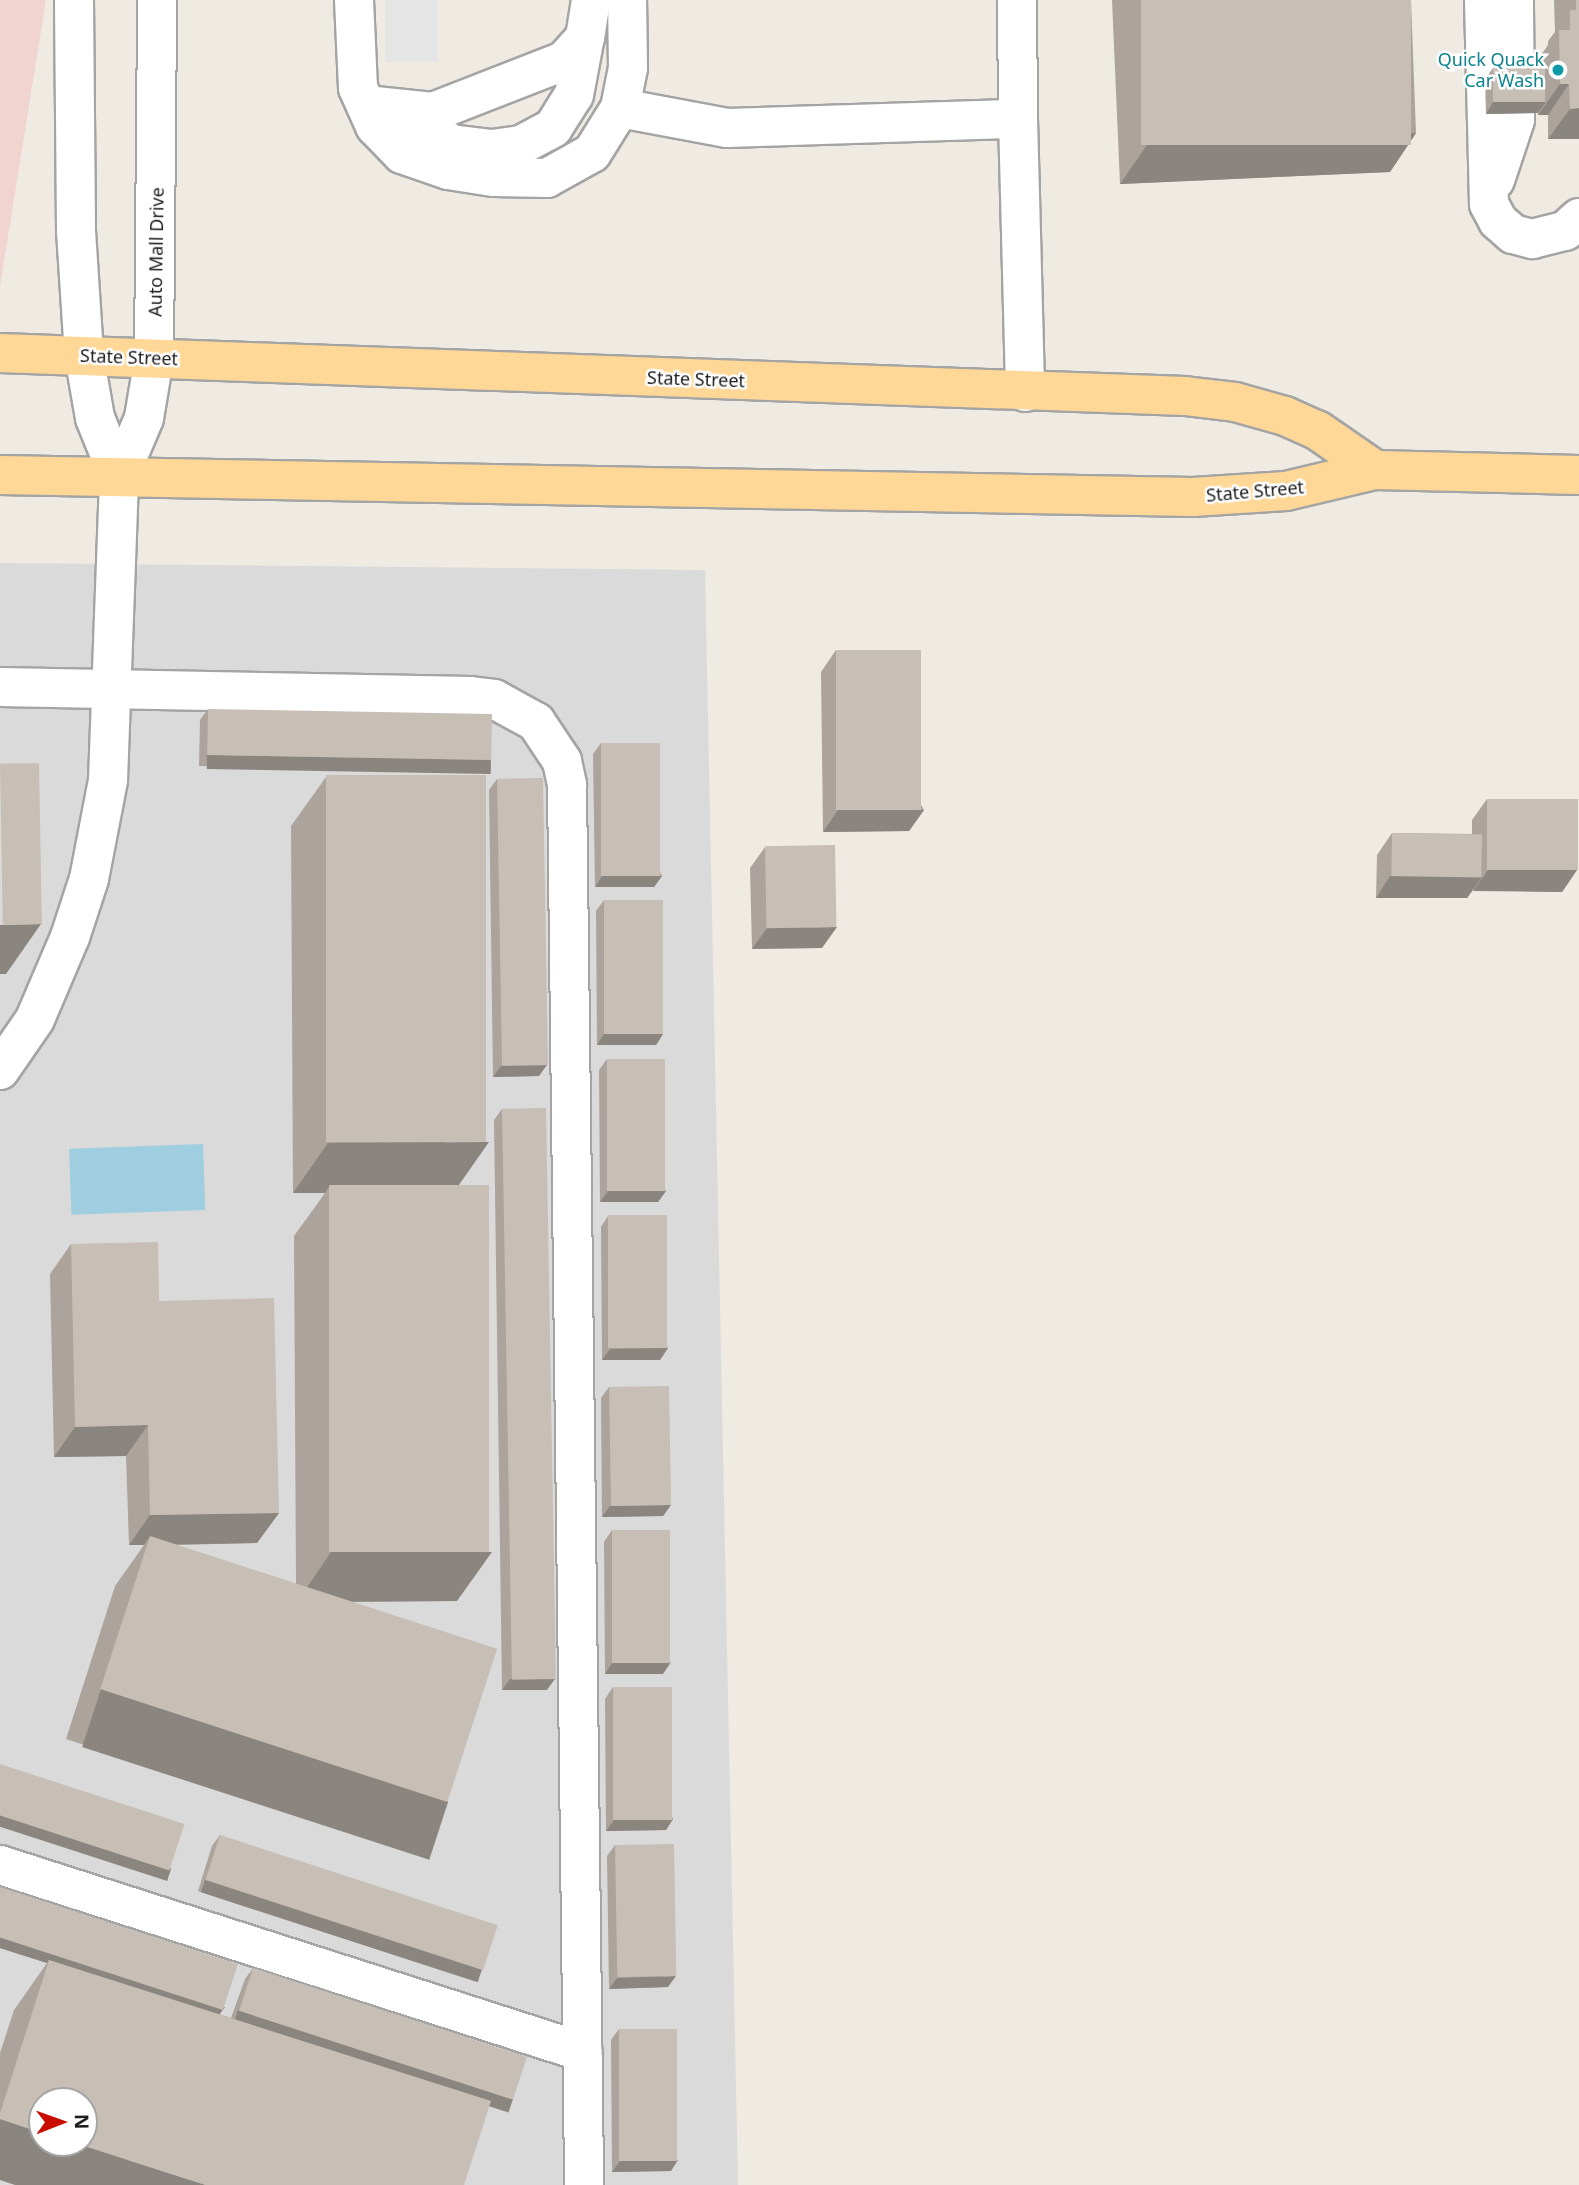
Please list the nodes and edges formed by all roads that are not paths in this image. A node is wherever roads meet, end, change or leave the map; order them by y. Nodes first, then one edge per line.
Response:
1 (74, 0) edge
2 (157, 0) edge
3 (354, 0) edge
4 (627, 0) edge
5 (1017, 0) edge
6 (1484, 0) edge
7 (1514, 0) edge
8 (588, 18) edge
9 (366, 105) junction
10 (620, 107) junction
11 (403, 109) junction
12 (1018, 119) junction
13 (1489, 204) junction
14 (1579, 218) edge
15 (1532, 239) junction
16 (1579, 250) edge
17 (0, 353) edge
18 (84, 355) junction
19 (154, 358) junction
20 (1024, 392) junction
21 (1375, 470) junction
22 (0, 475) edge
23 (1579, 475) edge
24 (119, 477) junction
25 (0, 687) edge
26 (113, 689) junction
27 (0, 1070) edge
28 (0, 1865) edge
29 (583, 2052) junction
30 (584, 2185) edge

1 - 18 street
2 - 19 street, Auto Mall Drive
3 - 9 street
4 - 10 street
5 - 12 street
6 - 13 street
7 - 13 street
8 - 11 street
8 - 11 street
9 - 10 street
9 - 11 street
10 - 12 street
12 - 20 street
13 - 15 street
14 - 15 street
15 - 16 street
17 - 18 main road, State Street
18 - 19 main road, State Street
18 - 24 street
19 - 20 main road, State Street
19 - 24 street, Auto Mall Drive
20 - 21 main road, State Street
21 - 23 main road, State Street
21 - 24 main road, State Street
22 - 24 main road, State Street
24 - 26 street
25 - 26 street
26 - 27 street
26 - 29 street
28 - 29 street
29 - 30 street

